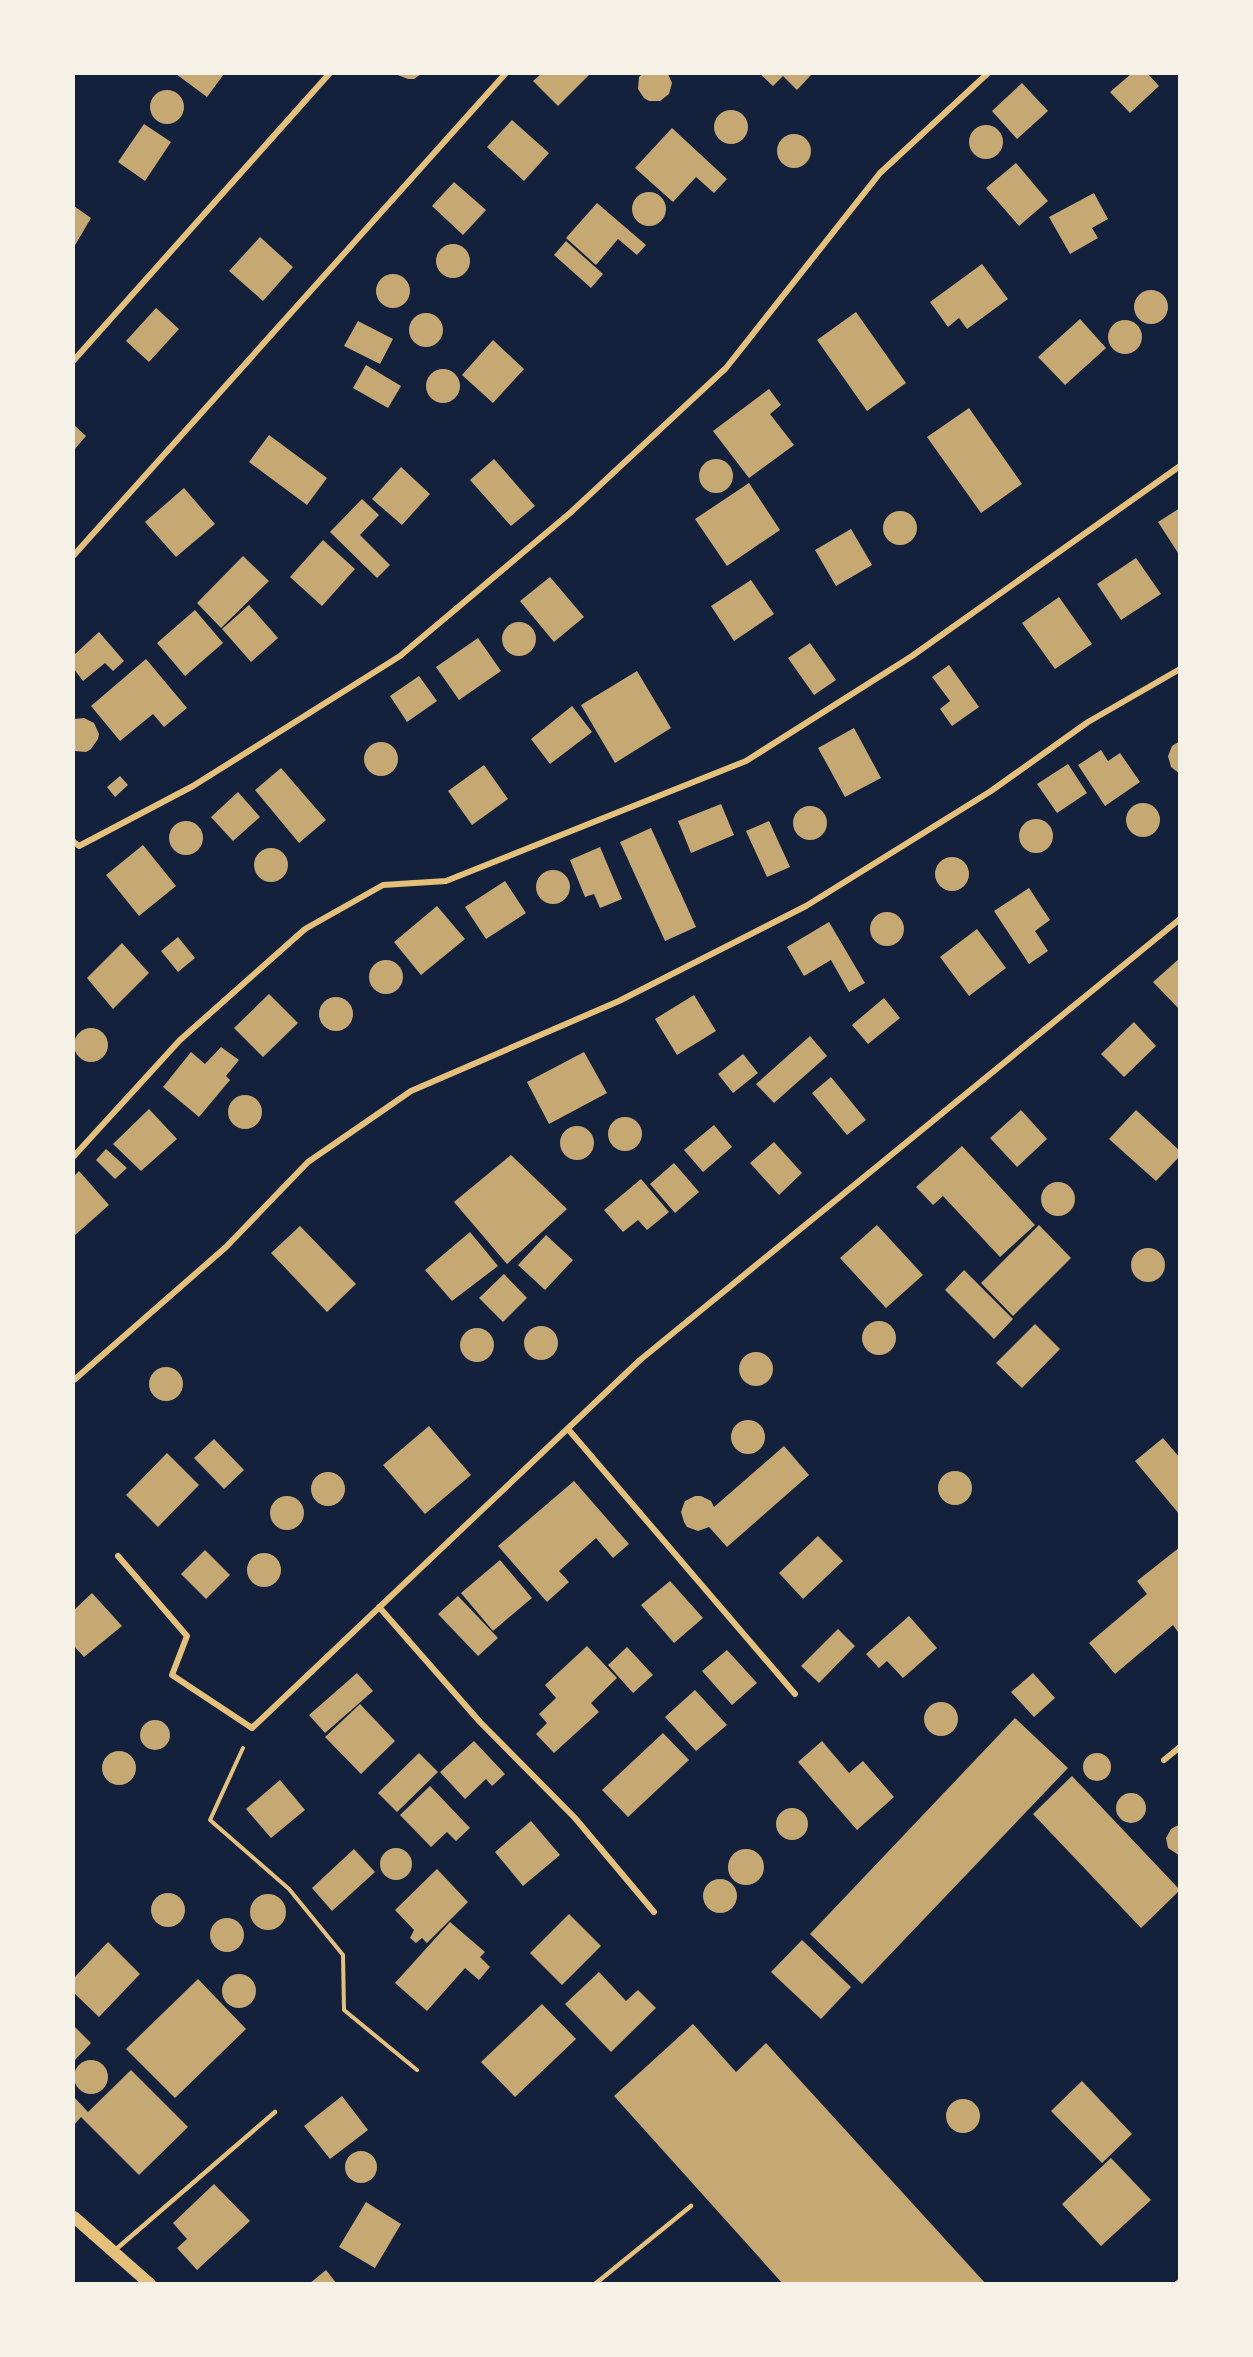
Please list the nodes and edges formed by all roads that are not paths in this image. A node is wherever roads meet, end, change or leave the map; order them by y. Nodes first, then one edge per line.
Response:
1 (329, 74) edge
2 (505, 74) edge
3 (987, 74) edge
4 (74, 360) edge
5 (1179, 466) edge
6 (74, 555) edge
7 (1179, 669) edge
8 (74, 842) edge
9 (1179, 919) edge
10 (74, 1155) edge
11 (74, 1380) edge
12 (567, 1429) junction
13 (118, 1556) dead end
14 (379, 1607) junction
15 (795, 1694) dead end
16 (1179, 1747) edge
17 (1164, 1760) dead end
18 (654, 1912) dead end
19 (275, 2112) dead end
20 (691, 2206) dead end
21 (74, 2217) edge
22 (114, 2251) junction
23 (150, 2283) edge
24 (595, 2283) edge

1 - 4 street
2 - 6 street
3 - 8 street
5 - 10 street
7 - 11 street
9 - 12 street
12 - 14 street
12 - 15 street
13 - 14 street
14 - 18 street
16 - 17 street
19 - 22 lane
20 - 24 lane
21 - 22 main road
22 - 23 main road

